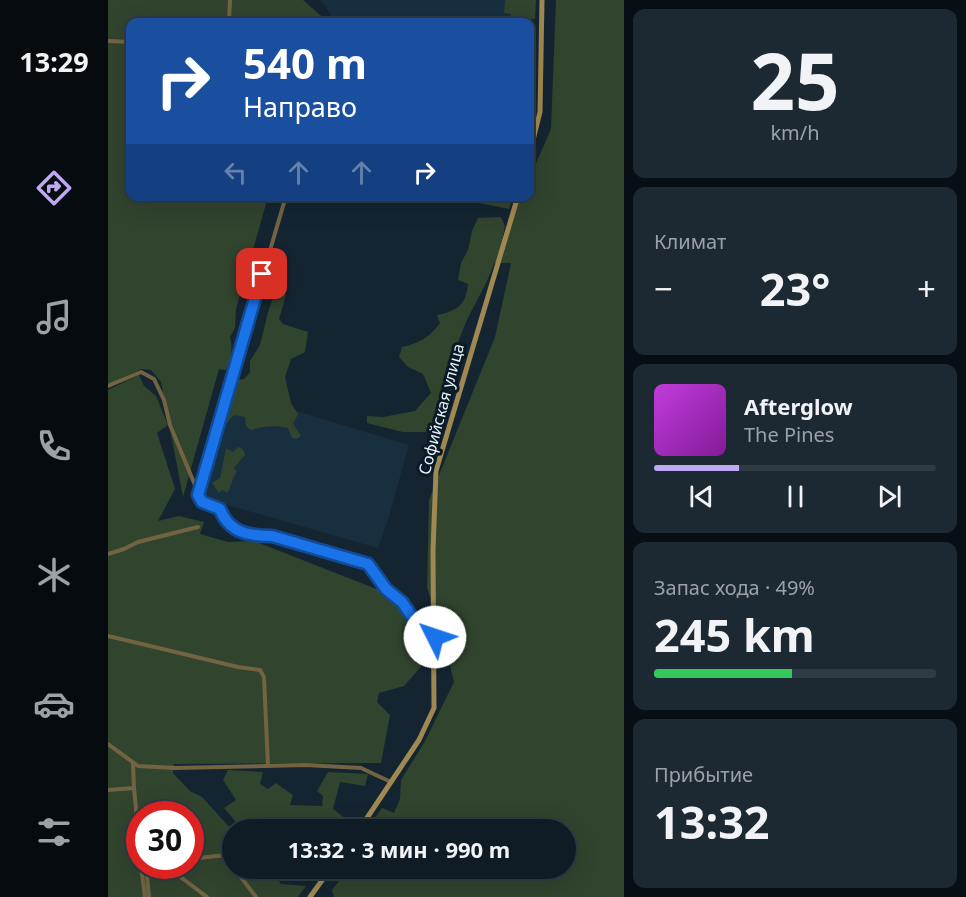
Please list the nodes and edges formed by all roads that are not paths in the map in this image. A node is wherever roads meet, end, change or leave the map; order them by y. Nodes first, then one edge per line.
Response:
1 (230, 0) edge
2 (542, 0) edge
3 (230, 18) edge
4 (108, 41) edge
5 (126, 42) edge
6 (534, 136) edge
7 (285, 201) edge
8 (517, 201) edge
9 (108, 386) edge
10 (198, 495) junction
11 (198, 527) dead end
12 (108, 554) edge
13 (108, 636) edge
14 (435, 637) junction
15 (108, 744) edge
16 (133, 763) junction
17 (268, 766) junction
18 (392, 783) junction
19 (134, 788) junction
20 (108, 790) edge
21 (135, 801) edge
22 (367, 819) edge
23 (222, 855) edge
24 (204, 857) edge
25 (144, 879) edge
26 (146, 879) edge
27 (183, 879) edge
28 (242, 879) edge
29 (323, 879) edge
30 (145, 897) edge
31 (149, 897) edge
32 (207, 897) edge
33 (256, 897) edge
34 (310, 897) edge

1 - 3 street
2 - 6 main road
4 - 5 street
7 - 10 street
8 - 14 main road, Софийская улица
9 - 10 street
10 - 14 street
11 - 12 street
13 - 17 street
14 - 18 main road, Софийская улица
15 - 16 street
16 - 17 street
16 - 19 street
17 - 18 street
18 - 22 main road, Софийская улица
19 - 20 street
19 - 21 street
23 - 24 street
25 - 30 street
26 - 31 street
27 - 32 street
28 - 33 street
29 - 34 main road

